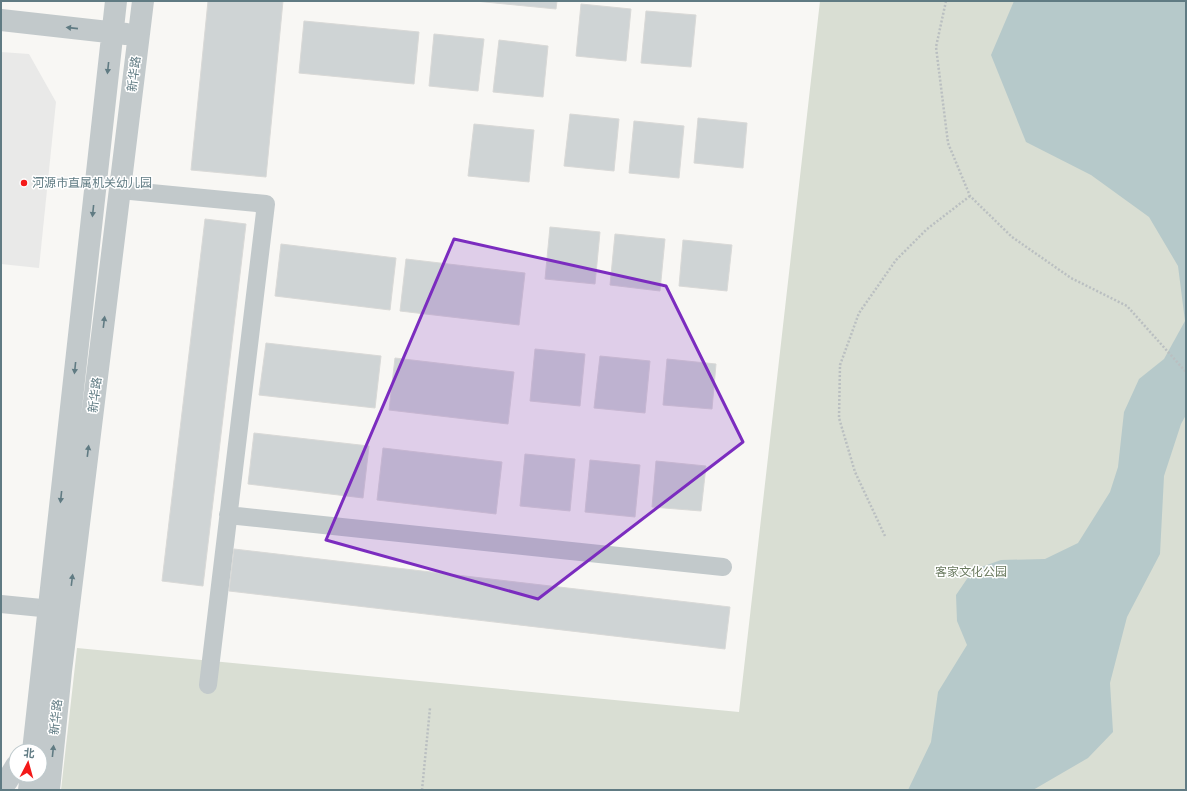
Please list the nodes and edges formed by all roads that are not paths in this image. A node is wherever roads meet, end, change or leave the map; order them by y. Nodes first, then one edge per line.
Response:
1 (116, 1) edge
2 (143, 1) edge
3 (1, 20) edge
4 (1, 35) edge
5 (111, 39) junction
6 (138, 42) junction
7 (120, 190) junction
8 (228, 515) junction
9 (723, 567) dead end
10 (1, 604) edge
11 (59, 610) junction
12 (208, 685) dead end
13 (31, 743) edge
14 (49, 790) edge

1 - 5 street, 新华路
2 - 6 street, 新华路
5 -> 3 street
4 - 5 street
5 - 6 street
5 -> 11 street, 新华路
6 - 7 street, 新华路
7 - 8 street
11 -> 7 street, 新华路
8 - 9 street
8 - 12 street
10 - 11 street
11 - 13 street, 新华路
14 -> 11 street, 新华路

